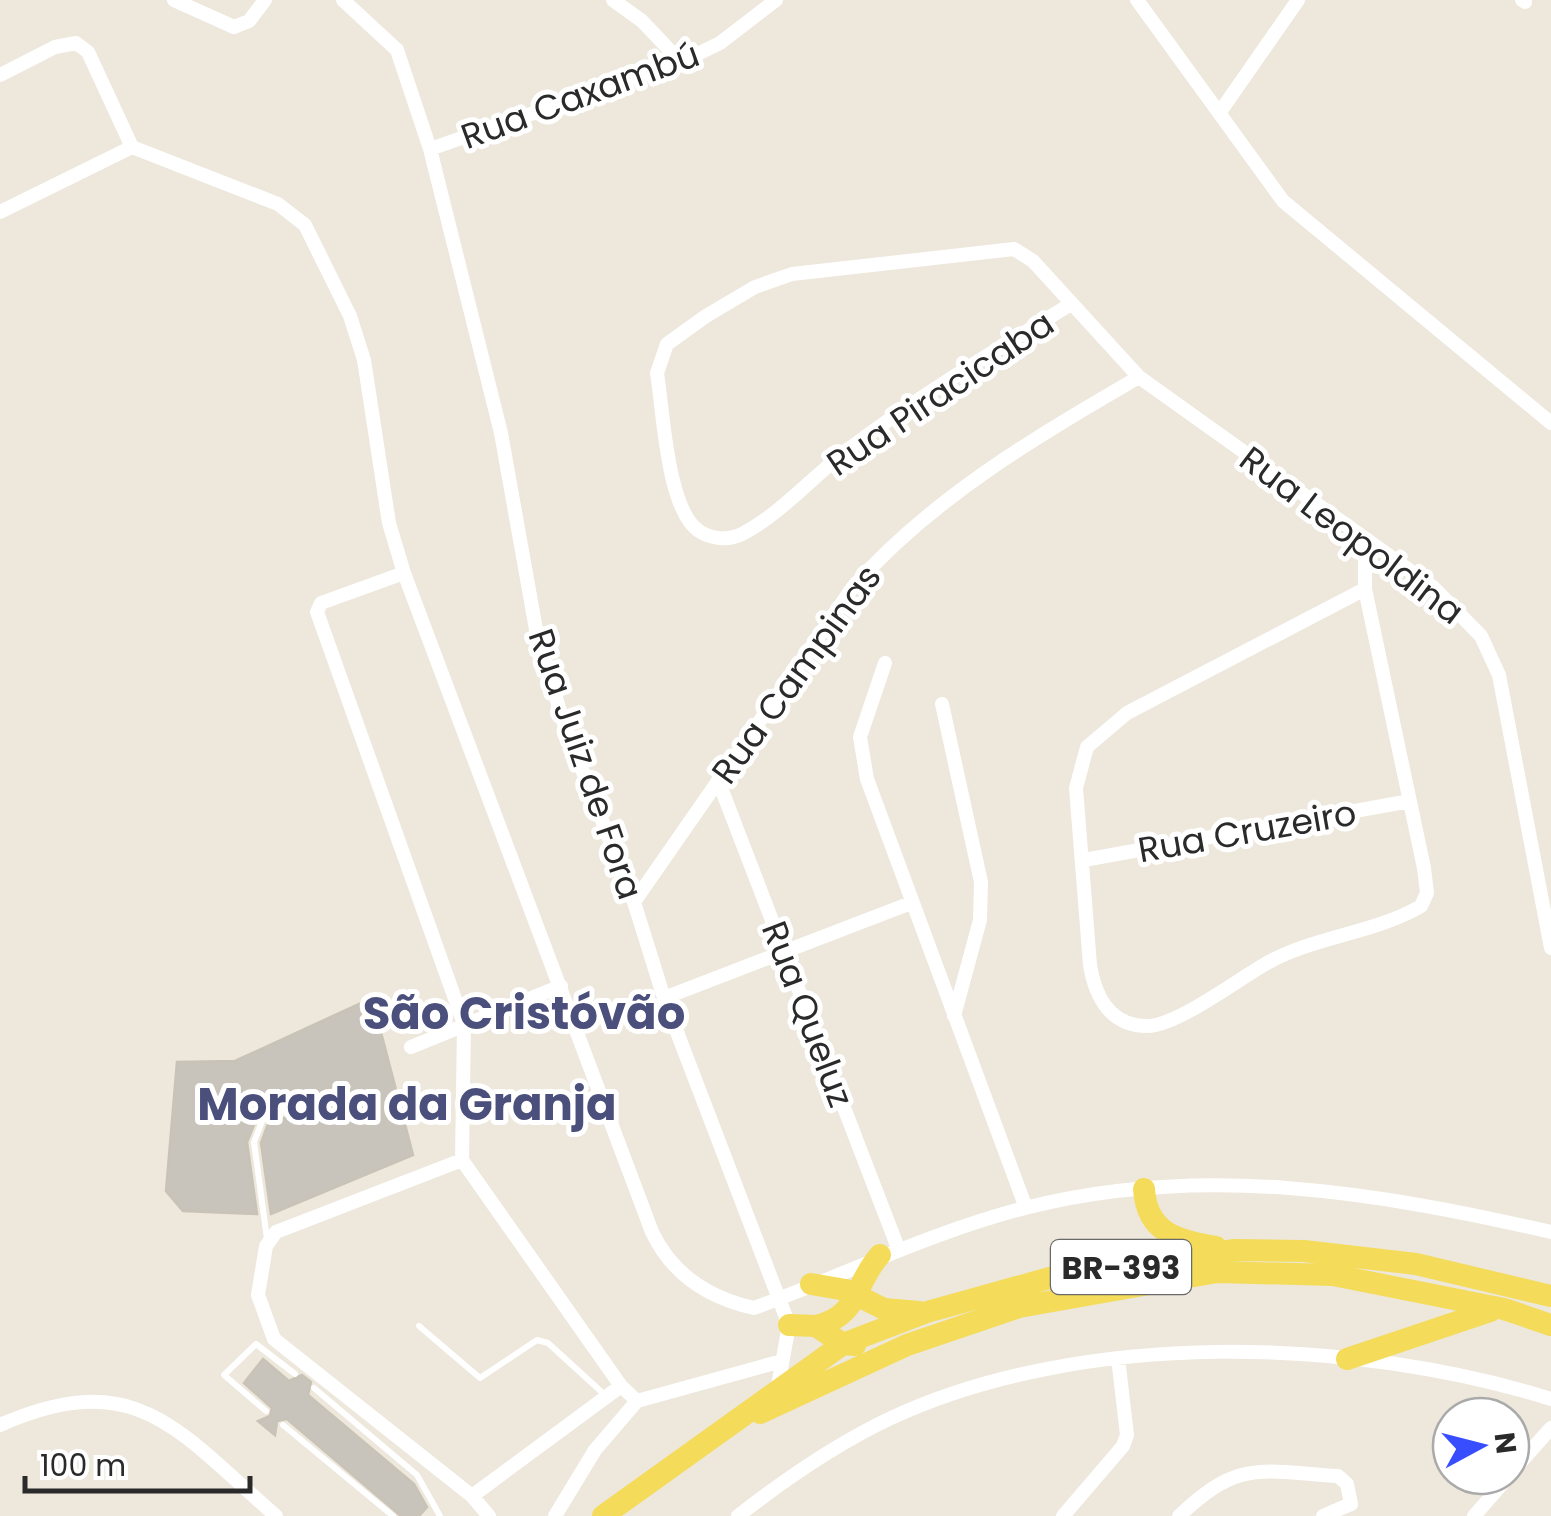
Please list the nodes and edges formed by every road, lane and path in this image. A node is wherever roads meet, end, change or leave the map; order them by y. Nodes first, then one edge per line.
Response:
1 (174, 0) edge
2 (265, 0) edge
3 (343, 0) edge
4 (613, 0) edge
5 (776, 0) edge
6 (1138, 0) edge
7 (1298, 0) edge
8 (681, 62) junction
9 (0, 75) edge
10 (1220, 112) junction
11 (132, 147) junction
12 (430, 149) junction
13 (0, 212) edge
14 (1072, 304) junction
15 (1138, 377) junction
16 (1551, 423) edge
17 (1366, 539) junction
18 (404, 573) junction
19 (1365, 589) junction
20 (886, 663) dead end
21 (942, 704) dead end
22 (718, 780) junction
23 (1410, 801) junction
24 (1084, 860) junction
25 (634, 902) junction
26 (911, 902) junction
27 (1551, 948) edge
28 (785, 952) junction
29 (561, 986) junction
30 (664, 998) junction
31 (954, 1016) junction
32 (464, 1024) junction
33 (411, 1048) dead end
34 (347, 1088) dead end
35 (462, 1160) junction
36 (1144, 1189) junction
37 (1026, 1208) junction
38 (1551, 1232) edge
39 (268, 1241) junction
40 (1235, 1250) junction
41 (889, 1251) junction
42 (1503, 1283) junction
43 (812, 1284) junction
44 (1551, 1285) edge
45 (1551, 1296) edge
46 (780, 1297) junction
47 (857, 1298) junction
48 (1019, 1306) junction
49 (1504, 1309) junction
50 (927, 1312) junction
51 (789, 1324) junction
52 (1551, 1324) edge
53 (419, 1326) dead end
54 (816, 1326) junction
55 (843, 1344) junction
56 (1118, 1358) junction
57 (1346, 1358) junction
58 (782, 1361) junction
59 (295, 1374) dead end
60 (621, 1386) junction
61 (778, 1386) junction
62 (314, 1388) dead end
63 (607, 1396) junction
64 (1551, 1399) edge
65 (637, 1401) junction
66 (266, 1411) dead end
67 (0, 1425) edge
68 (283, 1425) dead end
69 (1551, 1428) edge
70 (726, 1430) junction
71 (1531, 1451) edge
72 (472, 1496) junction
73 (1492, 1496) edge
74 (633, 1505) edge
75 (276, 1516) edge
76 (393, 1516) edge
77 (440, 1516) edge
78 (488, 1516) edge
79 (554, 1516) edge
80 (603, 1516) edge
81 (738, 1516) edge
82 (1064, 1516) edge
83 (1178, 1516) edge
84 (1324, 1516) edge
85 (1474, 1516) edge

1 - 2 street
3 - 12 street, Rua Juiz de Fora
4 - 8 street
5 - 8 street, Rua Caxambú
6 - 10 street
7 - 10 street
8 - 12 street, Rua Caxambú
9 - 11 street
10 - 16 street
11 - 13 street
11 - 18 street
12 - 25 street, Rua Juiz de Fora
14 - 14 street, Rua Piracicaba
14 - 15 street, Rua Leopoldina
15 - 17 street, Rua Leopoldina
15 - 22 street, Rua Campinas
17 - 19 street
17 - 27 street, Rua Leopoldina
18 - 29 street
18 - 32 street
19 - 23 street
19 - 24 street
20 - 26 street
21 - 31 street
22 - 25 street, Rua Campinas
22 - 28 street, Rua Queluz
23 - 24 street, Rua Cruzeiro
23 - 24 street
25 - 30 street, Rua Juiz de Fora
26 - 28 street
26 - 31 street
28 - 30 street
28 - 41 street, Rua Queluz
29 - 32 street
29 - 46 street
30 - 46 street, Rua Juiz de Fora
31 - 37 street
32 - 33 street
32 - 35 street
34 - 39 lane
35 - 39 street
35 - 60 street
36 - 37 street
36 - 38 street
36 - 40 main road
37 - 41 street
39 - 72 street
40 - 42 main road, BR-393
40 - 50 main road, BR-393
41 - 43 street
41 - 47 main road
42 - 44 main road
42 - 45 main road, BR-393
43 - 46 street
43 - 47 main road
46 - 51 street, Rua Juiz de Fora
47 - 50 main road
47 - 54 main road
48 - 49 main road, BR-393
48 - 55 main road
48 - 70 main road, BR-393
49 - 52 main road, BR-393
49 - 57 main road
50 - 55 main road, BR-393
51 - 54 main road
51 - 58 street, Rua Juiz de Fora
53 - 63 lane
54 - 55 main road
55 - 61 main road, BR-393
56 - 57 street
56 - 81 street
56 - 82 street
57 - 64 street
58 - 61 street, Rua Juiz de Fora
58 - 65 street
59 - 66 lane
60 - 63 street
60 - 65 street
61 - 70 main road, BR-393
62 - 77 lane
63 - 72 street
65 - 79 street
67 - 75 street
68 - 76 lane
69 - 71 street
70 - 74 main road, BR-393
72 - 78 street
73 - 85 street
74 - 80 main road, BR-393
83 - 84 street

